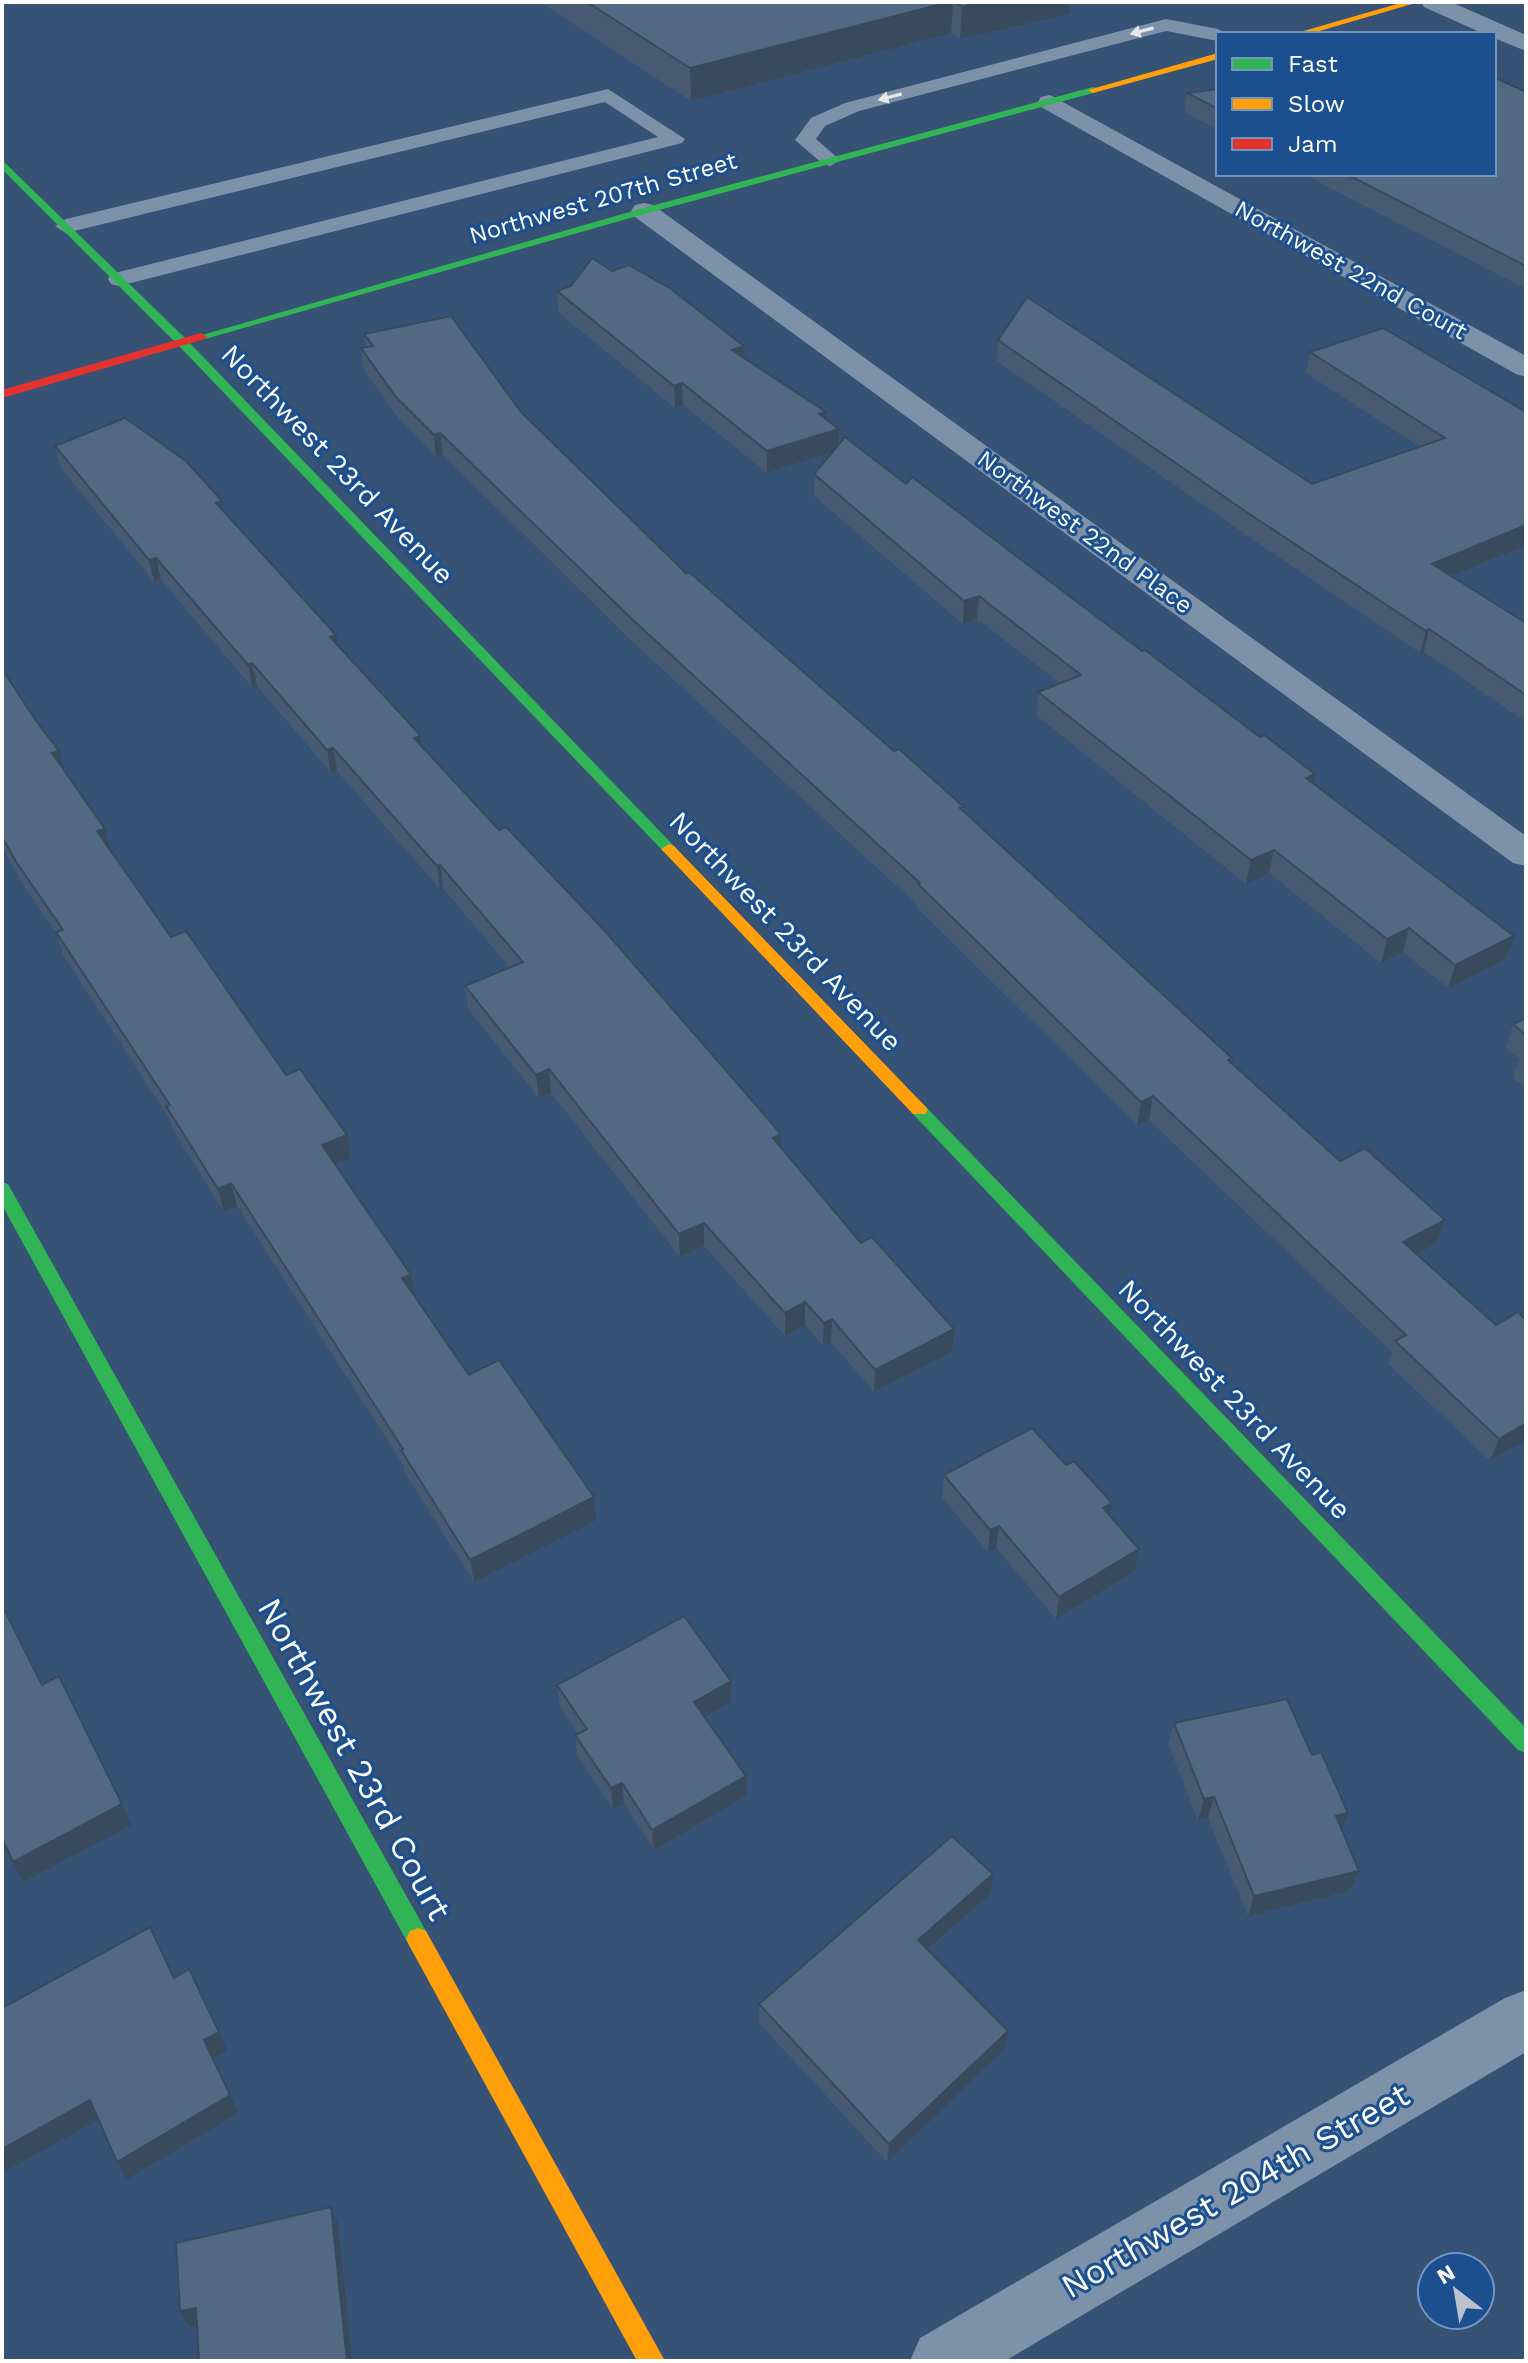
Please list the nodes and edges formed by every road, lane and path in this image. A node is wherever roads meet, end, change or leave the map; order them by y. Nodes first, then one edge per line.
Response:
1 (1414, 2) edge
2 (1432, 2) edge
3 (1305, 32) edge
4 (1216, 35) edge
5 (1526, 44) edge
6 (1216, 57) edge
7 (1050, 102) junction
8 (830, 160) junction
9 (2, 163) edge
10 (644, 211) junction
11 (66, 226) junction
12 (119, 279) junction
13 (182, 342) junction
14 (1526, 368) edge
15 (2, 394) edge
16 (1526, 854) edge
17 (2, 1189) edge
18 (1526, 1743) edge
19 (1526, 2019) edge
20 (652, 2361) edge
21 (943, 2361) edge

1 - 3 street
2 - 5 street
4 -> 8 lane
6 - 7 street, Northwest 207th Street
7 - 8 street, Northwest 207th Street
7 - 14 street, Northwest 22nd Court
8 - 10 street, Northwest 207th Street
9 - 11 street, Northwest 23rd Avenue
10 - 13 street, Northwest 207th Street
10 - 16 street, Northwest 22nd Place
11 - 12 street, Northwest 23rd Avenue
11 - 12 lane
12 - 13 street, Northwest 23rd Avenue
13 - 15 street, Northwest 207th Street
13 - 18 street, Northwest 23rd Avenue
17 - 20 street, Northwest 23rd Court
19 - 21 street, Northwest 204th Street

